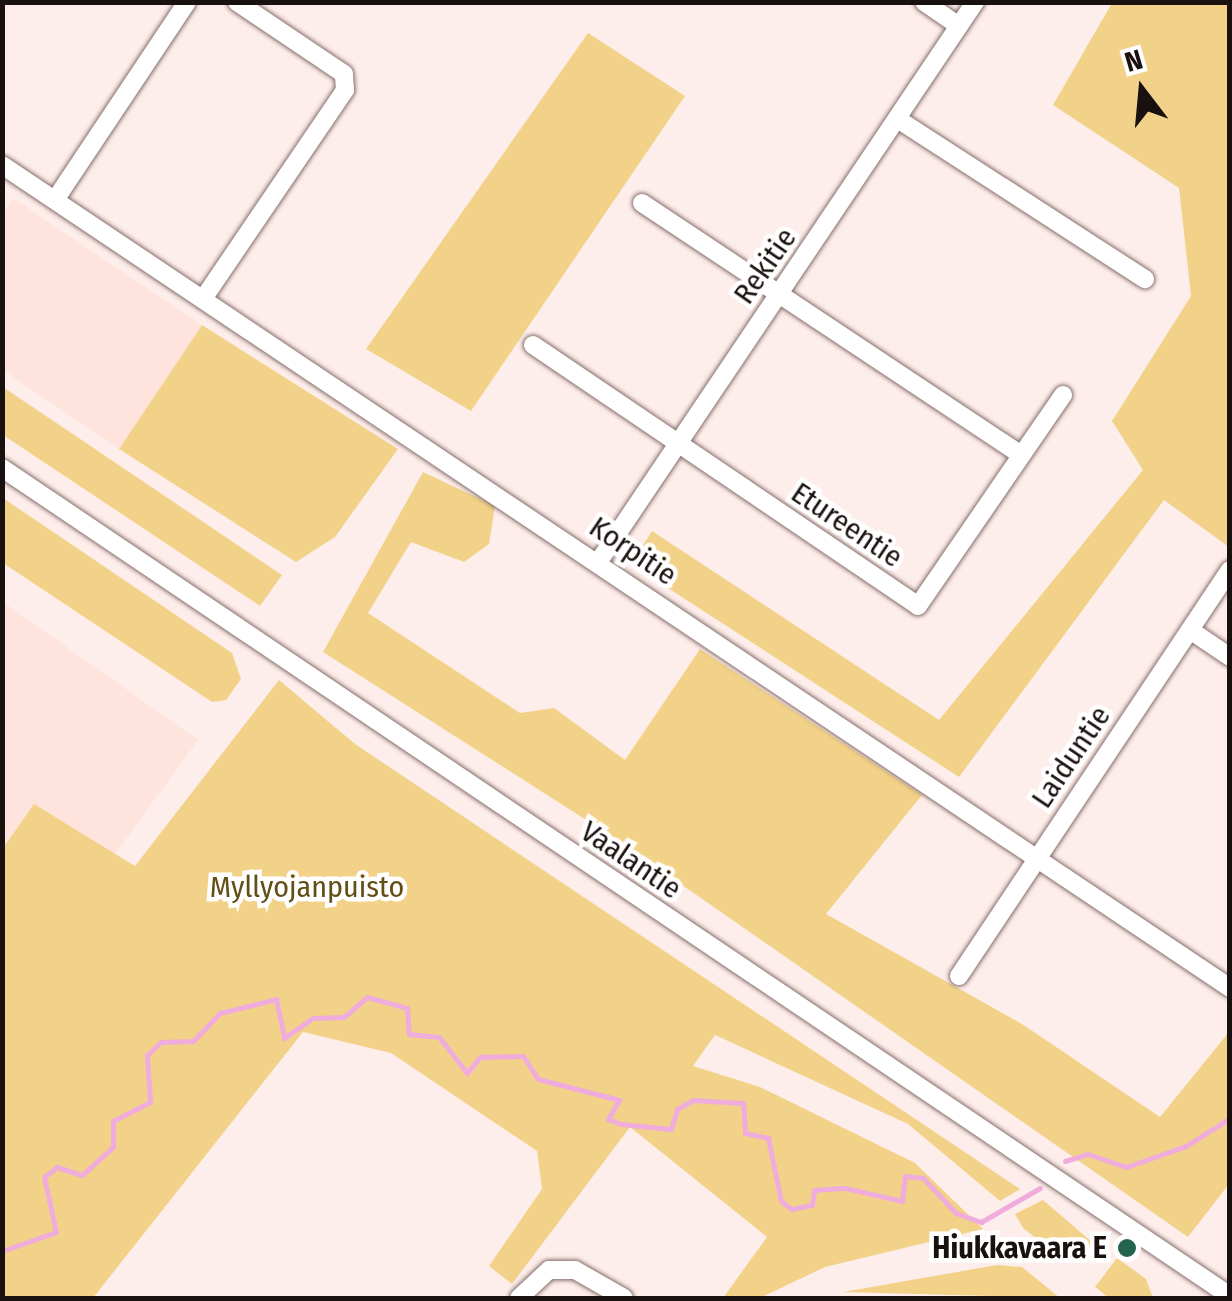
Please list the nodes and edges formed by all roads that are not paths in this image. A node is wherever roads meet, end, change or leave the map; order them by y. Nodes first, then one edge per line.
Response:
1 (187, 2) edge
2 (237, 2) edge
3 (924, 2) edge
4 (975, 2) edge
5 (958, 26) junction
6 (899, 120) junction
7 (2, 165) edge
8 (55, 200) junction
9 (642, 204) dead end
10 (1146, 279) dead end
11 (780, 294) junction
12 (203, 298) junction
13 (533, 345) dead end
14 (1062, 395) dead end
15 (676, 442) junction
16 (1020, 454) junction
17 (2, 468) edge
18 (599, 561) junction
19 (1230, 570) edge
20 (1190, 630) junction
21 (1230, 656) edge
22 (1037, 857) junction
23 (959, 976) dead end
24 (1230, 988) edge
25 (1230, 1296) edge
26 (519, 1298) edge
27 (624, 1298) edge

1 - 8 street
2 - 12 street
3 - 5 street
4 - 5 street, Rekitie
5 - 6 street, Rekitie
6 - 10 street
6 - 11 street, Rekitie
7 - 8 street, Korpitie
8 - 12 street, Korpitie
9 - 11 street
11 - 15 street, Rekitie
11 - 16 street
12 - 18 street, Korpitie
13 - 15 street, Etureentie
14 - 16 street, Etureentie
15 - 16 street, Etureentie
15 - 18 street, Rekitie
17 - 25 street, Vaalantie
18 - 22 street, Korpitie
19 - 20 street, Laiduntie
20 - 21 street
20 - 22 street, Laiduntie
22 - 23 street, Laiduntie
22 - 24 street, Korpitie
26 - 27 street

